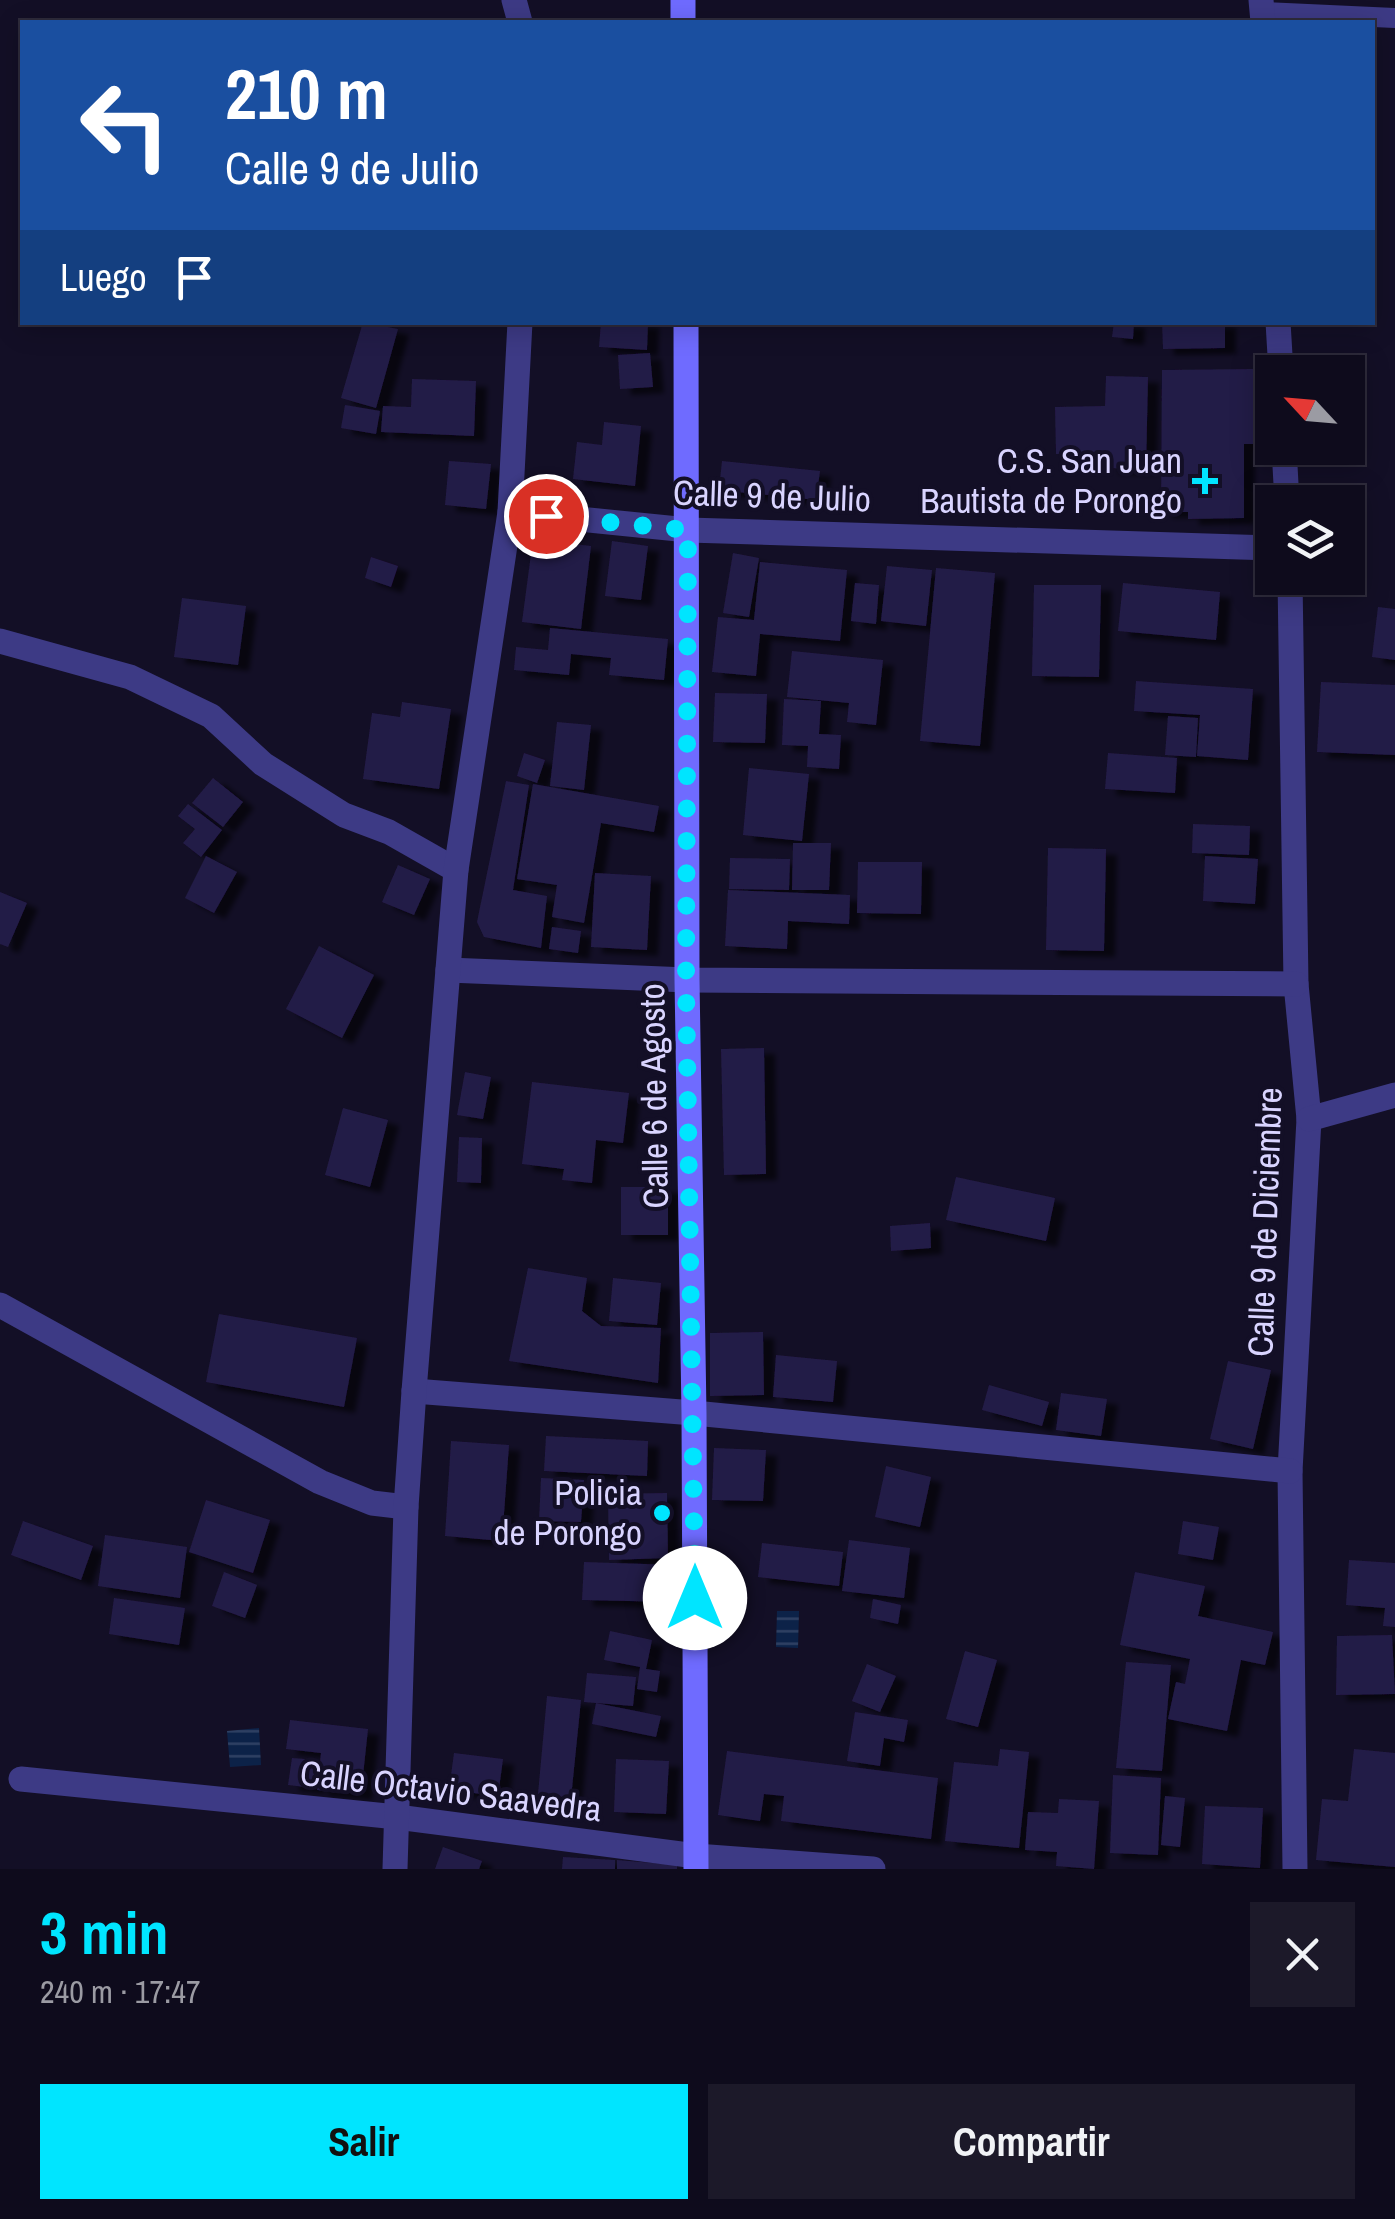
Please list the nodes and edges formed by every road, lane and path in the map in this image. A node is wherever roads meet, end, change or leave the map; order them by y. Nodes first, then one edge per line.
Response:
1 (1262, 11) edge
2 (1395, 18) edge
3 (520, 325) edge
4 (686, 325) edge
5 (1278, 325) edge
6 (1280, 355) edge
7 (510, 512) junction
8 (688, 530) junction
9 (1255, 547) edge
10 (1290, 595) edge
11 (0, 641) edge
12 (456, 870) junction
13 (448, 970) junction
14 (686, 980) junction
15 (1296, 984) junction
16 (1395, 1095) edge
17 (1310, 1120) junction
18 (0, 1305) edge
19 (414, 1392) junction
20 (694, 1413) junction
21 (1290, 1471) junction
22 (406, 1507) junction
23 (21, 1778) dead end
24 (397, 1817) junction
25 (696, 1863) edge
26 (396, 1869) edge
27 (873, 1869) edge
28 (1295, 1869) edge

1 - 2 lane
3 - 7 street
4 - 8 main road, Calle 6 de Agosto
5 - 6 street
7 - 8 street, Calle 9 de Julio
7 - 12 street
8 - 9 street, Calle 9 de Julio
8 - 14 main road, Calle 6 de Agosto
10 - 15 street, Calle 9 de Diciembre
11 - 12 street
12 - 13 street
13 - 14 street
13 - 19 street
14 - 15 street
14 - 20 main road, Calle 6 de Agosto
15 - 17 street, Calle 9 de Diciembre
16 - 17 street
17 - 21 street, Calle 9 de Diciembre
18 - 22 street
19 - 20 street
19 - 22 street
20 - 21 street
20 - 25 main road, Calle 6 de Agosto
21 - 28 street, Calle 9 de Diciembre
22 - 24 street
23 - 24 street, Calle Octavio Saavedra
24 - 25 street, Calle Octavio Saavedra
24 - 26 street
25 - 27 street, Calle Octavio Saavedra

